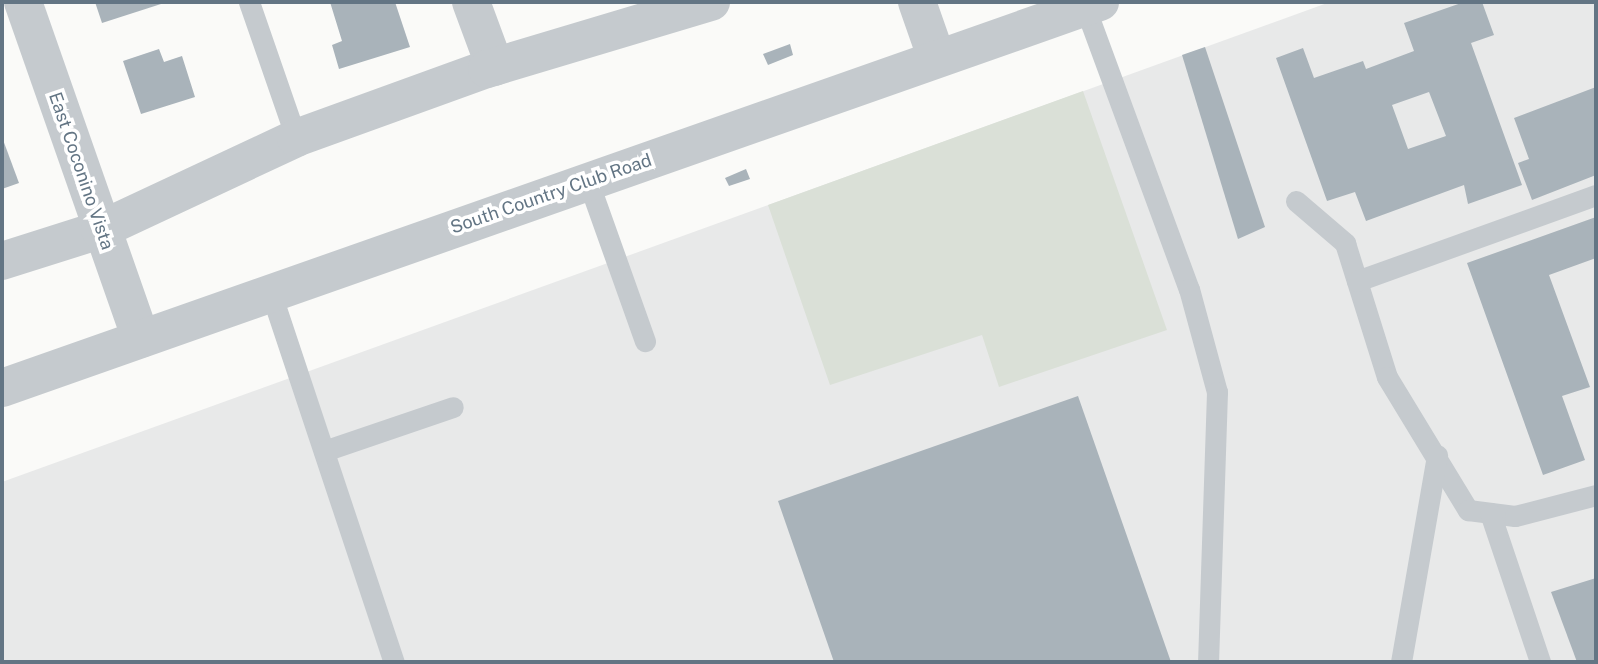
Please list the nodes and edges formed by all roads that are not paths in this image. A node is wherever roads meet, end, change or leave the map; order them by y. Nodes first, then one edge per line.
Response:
1 (23, 2) edge
2 (249, 2) edge
3 (471, 2) edge
4 (917, 2) edge
5 (697, 4) edge
6 (1092, 4) edge
7 (937, 58) junction
8 (495, 67) junction
9 (296, 138) junction
10 (588, 181) junction
11 (1596, 195) edge
12 (1296, 201) dead end
13 (100, 230) junction
14 (2, 261) edge
15 (1357, 281) junction
16 (271, 293) junction
17 (141, 339) junction
18 (645, 341) dead end
19 (2, 388) edge
20 (453, 407) dead end
21 (324, 451) junction
22 (1437, 455) junction
23 (1596, 495) edge
24 (1490, 513) junction
25 (394, 662) edge
26 (1208, 662) edge
27 (1401, 662) edge
28 (1539, 662) edge

1 - 13 street, East Coconino Vista
2 - 9 lane
3 - 8 street
4 - 7 street
5 - 8 street
6 - 7 street, South Country Club Road
6 - 26 lane
7 - 10 street, South Country Club Road
8 - 9 street
9 - 13 street
10 - 16 street, South Country Club Road
10 - 18 lane
11 - 15 lane
12 - 15 lane
13 - 14 street
13 - 17 street, East Coconino Vista
15 - 22 lane
16 - 17 street, South Country Club Road
16 - 21 lane
17 - 19 street, South Country Club Road
20 - 21 lane
21 - 25 lane
22 - 24 lane
22 - 27 lane
23 - 24 lane
24 - 28 lane

